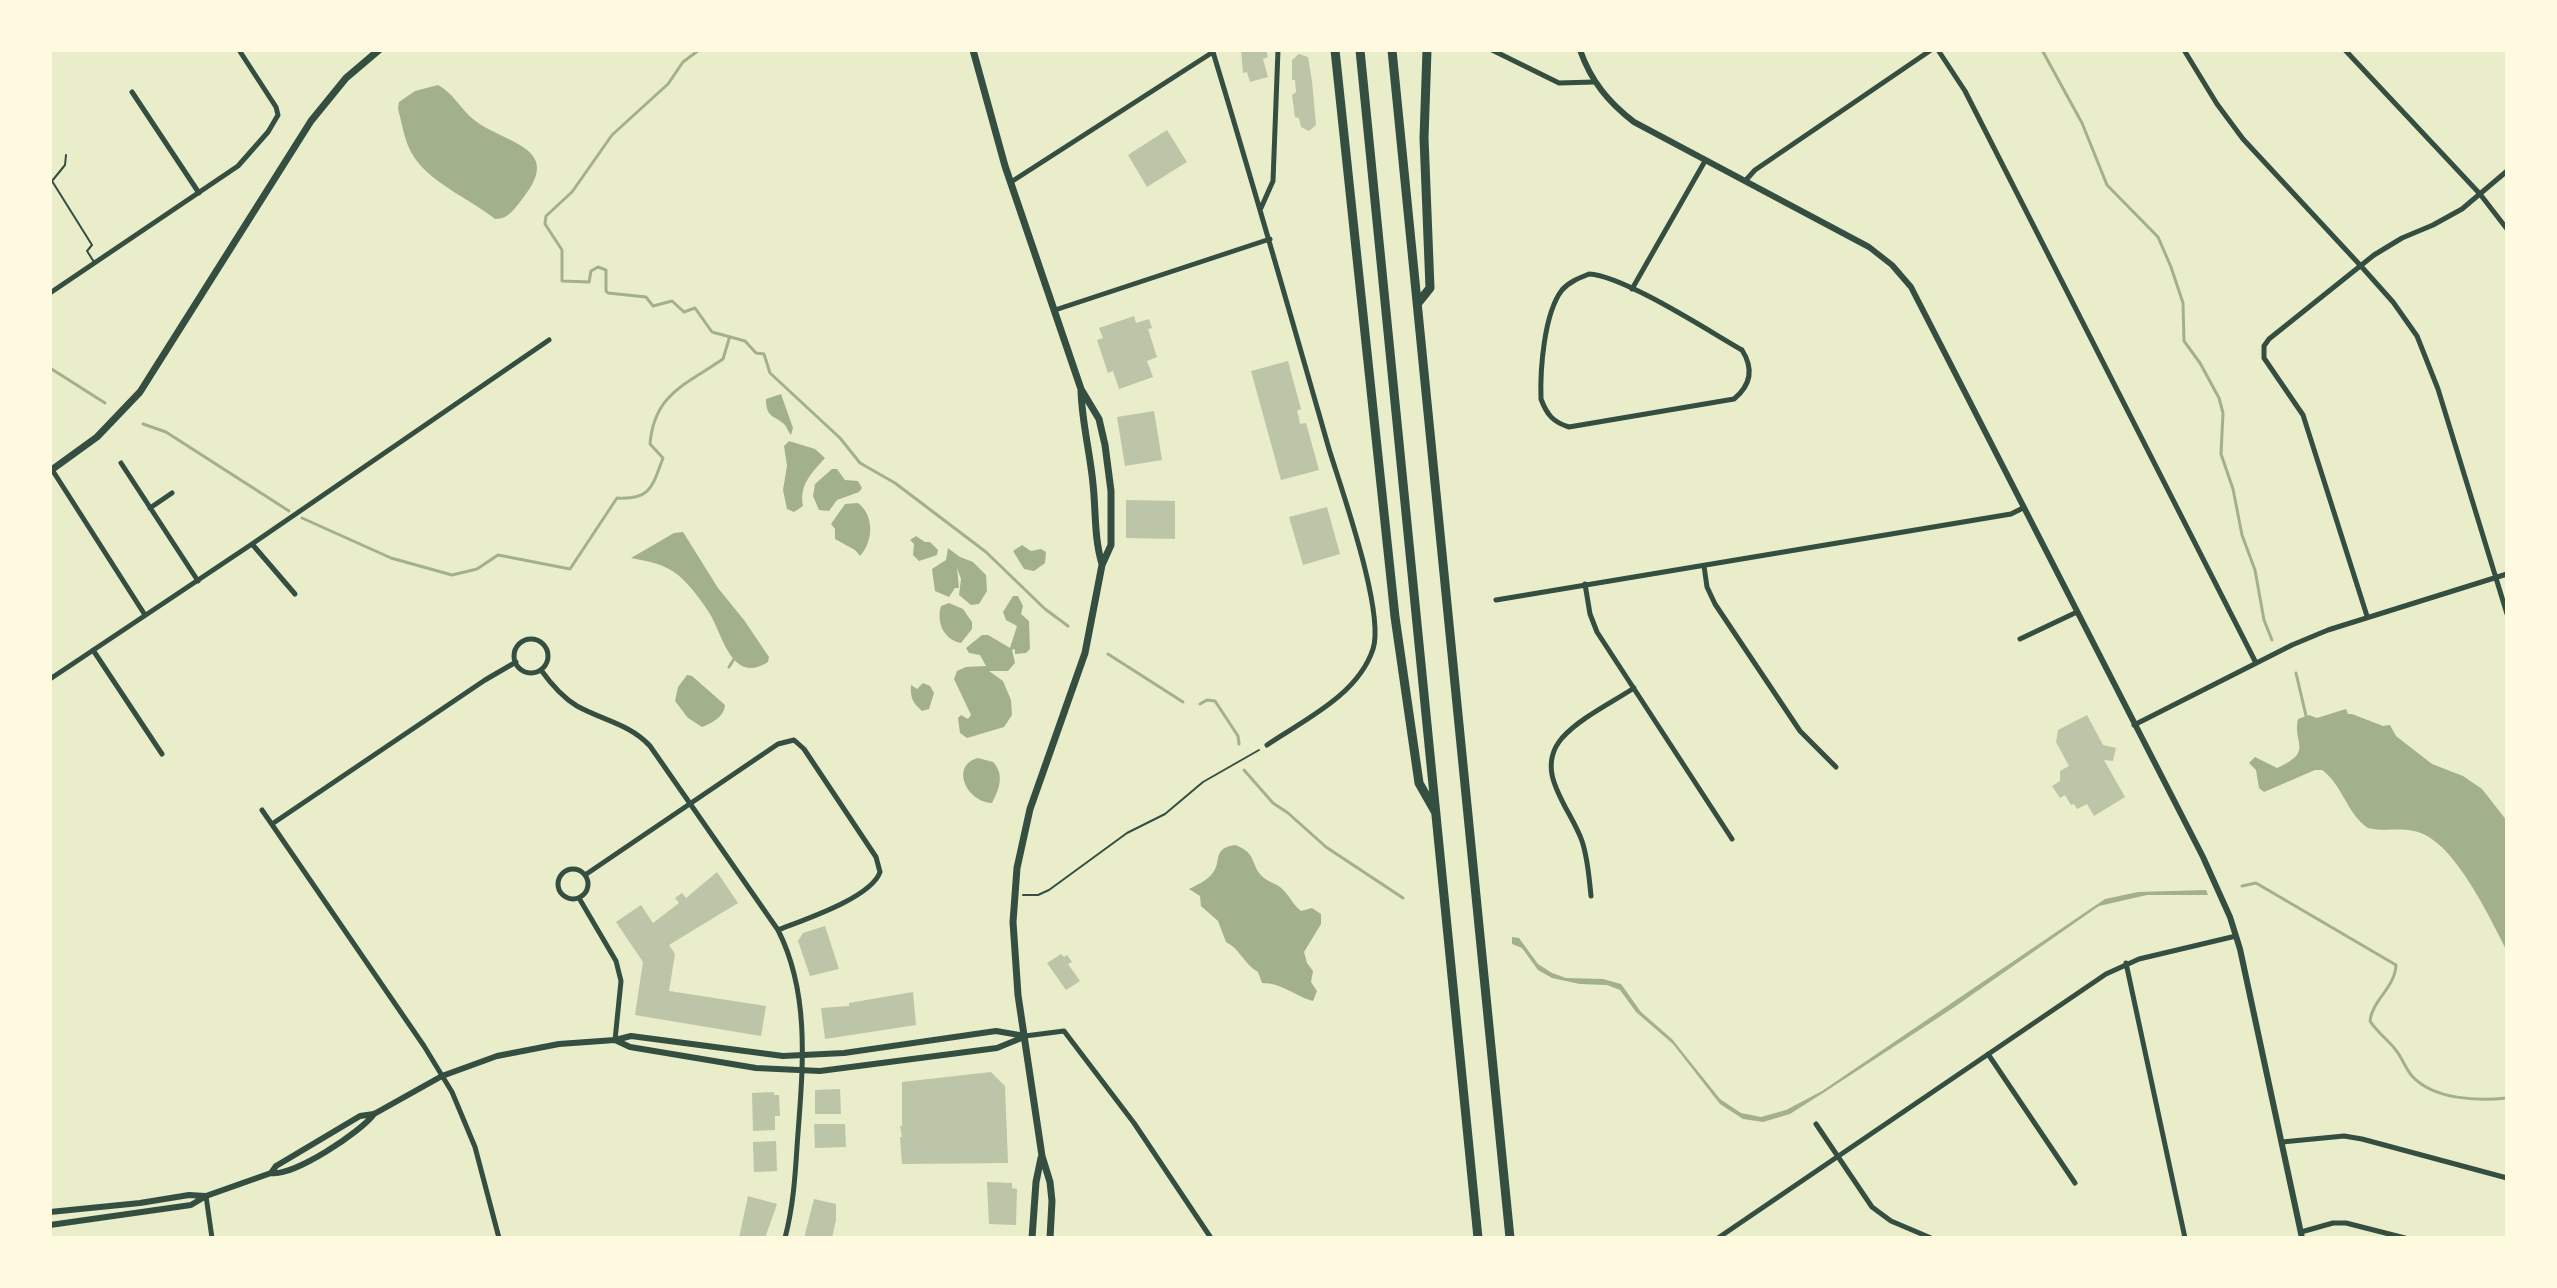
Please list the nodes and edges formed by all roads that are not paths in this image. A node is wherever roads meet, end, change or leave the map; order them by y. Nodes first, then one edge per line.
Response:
1 (239, 50) edge
2 (379, 50) edge
3 (973, 50) edge
4 (1278, 50) edge
5 (1335, 50) edge
6 (1360, 50) edge
7 (1392, 50) edge
8 (1427, 50) edge
9 (1492, 50) edge
10 (1580, 50) edge
11 (1931, 50) edge
12 (1938, 50) edge
13 (2184, 50) edge
14 (2345, 50) edge
15 (1213, 52) edge
16 (1594, 82) junction
17 (132, 92) dead end
18 (66, 155) dead end
19 (1705, 161) junction
20 (2507, 171) edge
21 (1745, 181) junction
22 (1011, 183) junction
23 (199, 193) junction
24 (2480, 194) junction
25 (1261, 209) junction
26 (2507, 229) edge
27 (1270, 239) junction
28 (95, 263) junction
29 (2360, 265) junction
30 (1631, 289) junction
31 (50, 293) edge
32 (1418, 303) junction
33 (1055, 310) junction
34 (549, 340) dead end
35 (1081, 389) junction
36 (121, 463) dead end
37 (51, 470) edge
38 (1093, 482) junction
39 (1111, 491) junction
40 (172, 493) dead end
41 (150, 508) junction
42 (2023, 508) junction
43 (252, 544) junction
44 (1102, 565) junction
45 (1704, 566) junction
46 (2507, 574) edge
47 (2496, 578) junction
48 (198, 581) junction
49 (1585, 584) junction
50 (295, 594) dead end
51 (1496, 600) dead end
52 (2077, 612) junction
53 (2507, 614) edge
54 (145, 615) junction
55 (2367, 616) junction
56 (2020, 639) dead end
57 (93, 650) junction
58 (516, 662) junction
59 (2256, 663) junction
60 (541, 670) junction
61 (50, 679) edge
62 (1634, 688) junction
63 (2134, 725) junction
64 (1267, 745) road end
65 (162, 754) dead end
66 (1836, 767) dead end
67 (690, 803) junction
68 (262, 810) dead end
69 (1438, 816) junction
70 (272, 824) junction
71 (1732, 839) dead end
72 (585, 875) junction
73 (1591, 896) dead end
74 (579, 898) junction
75 (778, 930) junction
76 (2236, 936) junction
77 (2126, 963) junction
78 (1025, 1036) junction
79 (615, 1040) junction
80 (1988, 1054) junction
81 (801, 1056) junction
82 (802, 1071) junction
83 (442, 1076) junction
84 (1816, 1124) dead end
85 (2282, 1142) junction
86 (1042, 1156) junction
87 (1839, 1157) junction
88 (2507, 1178) edge
89 (2075, 1183) dead end
90 (206, 1196) junction
91 (50, 1212) edge
92 (50, 1225) edge
93 (2302, 1235) edge
94 (2390, 1236) edge
95 (212, 1238) edge
96 (499, 1238) edge
97 (785, 1238) edge
98 (1032, 1238) edge
99 (1050, 1238) edge
100 (1211, 1238) edge
101 (1478, 1238) edge
102 (1510, 1238) edge
103 (1719, 1238) edge
104 (1931, 1238) edge
105 (2185, 1238) edge
106 (2405, 1238) edge

1 - 23 street
2 - 37 main road
3 - 22 main road
4 - 25 street
5 - 69 highway
6 - 69 highway
7 - 32 highway
8 - 32 highway
9 - 16 street
10 - 16 street
11 - 21 street
12 - 59 street
13 - 29 street
14 - 24 street
15 - 22 street
15 - 25 street
16 - 19 street
17 - 23 street
18 - 28 lane
19 - 21 street
19 - 30 street
20 - 24 street
21 - 42 street
22 - 33 main road
23 - 28 street
24 - 26 street
24 - 29 street
25 - 27 street
27 - 33 street
27 - 64 street
28 - 31 street
29 - 47 street
29 - 55 street
30 - 30 street
32 - 102 highway
33 - 35 main road
34 - 43 street
35 - 38 main road
35 - 39 main road
36 - 41 street
37 - 54 street
38 - 39 main road
38 - 44 main road
39 - 44 main road
40 - 41 street
41 - 48 street
42 - 45 street
42 - 52 street
43 - 48 street
43 - 50 street
44 - 78 main road
45 - 49 street
45 - 66 street
46 - 47 street
47 - 53 street
47 - 55 street
48 - 54 street
49 - 51 street
49 - 62 street
52 - 56 street
52 - 63 street
54 - 57 street
55 - 59 street
57 - 61 street
57 - 65 street
58 - 60 street
58 - 60 street
58 - 70 street
59 - 63 street
60 - 67 street
62 - 71 street
62 - 73 street
63 - 76 street
67 - 72 street
67 - 75 street
67 - 75 street
68 - 70 street
69 - 101 highway
70 - 83 street
72 - 74 street
72 - 74 street
74 - 79 street
75 - 81 street
76 - 77 street
76 - 85 street
77 - 80 street
77 - 105 street
78 - 81 street
78 - 82 street
78 - 86 main road
78 - 100 street
79 - 81 street
79 - 82 street
79 - 83 street
80 - 87 street
80 - 89 street
81 - 82 street
82 - 97 street
83 - 90 street
83 - 96 street
84 - 87 street
85 - 88 street
85 - 93 street
86 - 98 main road
86 - 99 main road
87 - 103 street
87 - 104 street
90 - 91 street
90 - 92 street
90 - 95 street
93 - 94 street
94 - 106 street

